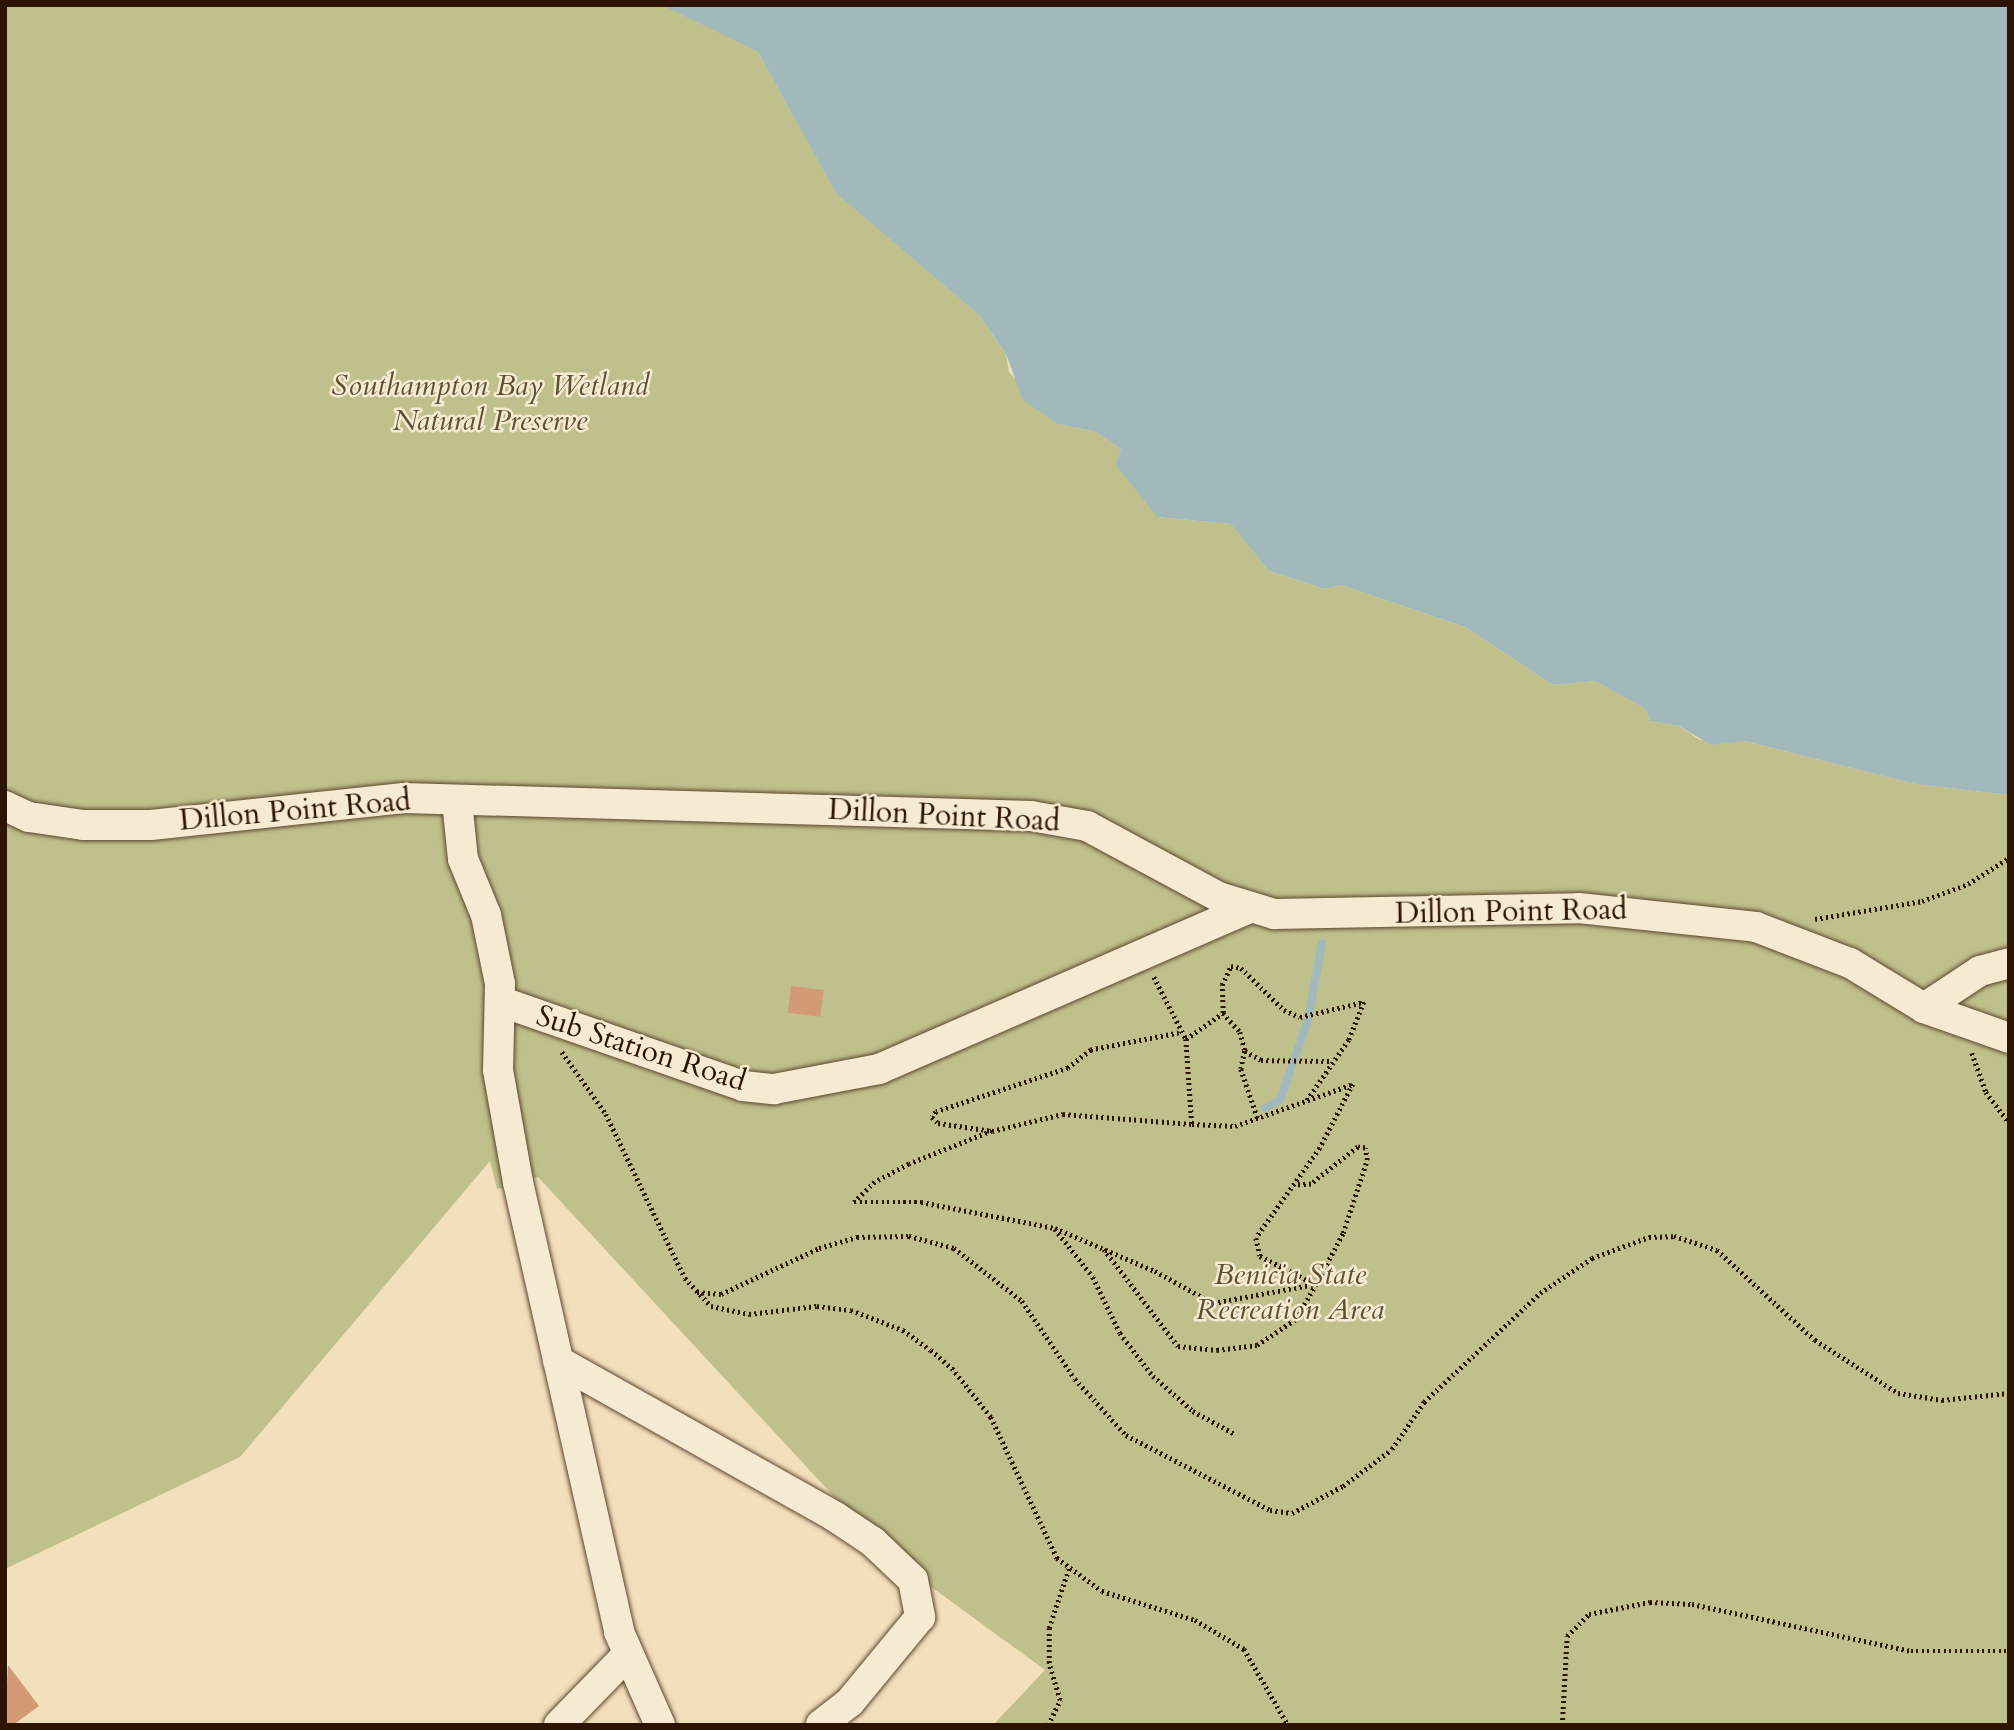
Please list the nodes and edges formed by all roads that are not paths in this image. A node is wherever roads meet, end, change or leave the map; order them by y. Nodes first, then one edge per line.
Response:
1 (457, 801) junction
2 (5, 806) edge
3 (1247, 909) junction
4 (2009, 963) edge
5 (502, 1002) junction
6 (1924, 1008) junction
7 (2009, 1038) edge
8 (558, 1361) junction
9 (626, 1656) junction
10 (559, 1725) edge
11 (660, 1725) edge
12 (821, 1725) edge

1 - 2 street, Dillon Point Road
1 - 3 street, Dillon Point Road
1 - 5 street, Sub Station Road
3 - 5 street, Sub Station Road
3 - 6 street, Dillon Point Road
4 - 6 street
5 - 8 street
6 - 7 street, Dillon Point Road
8 - 9 street
8 - 12 street
9 - 10 street
9 - 11 street

